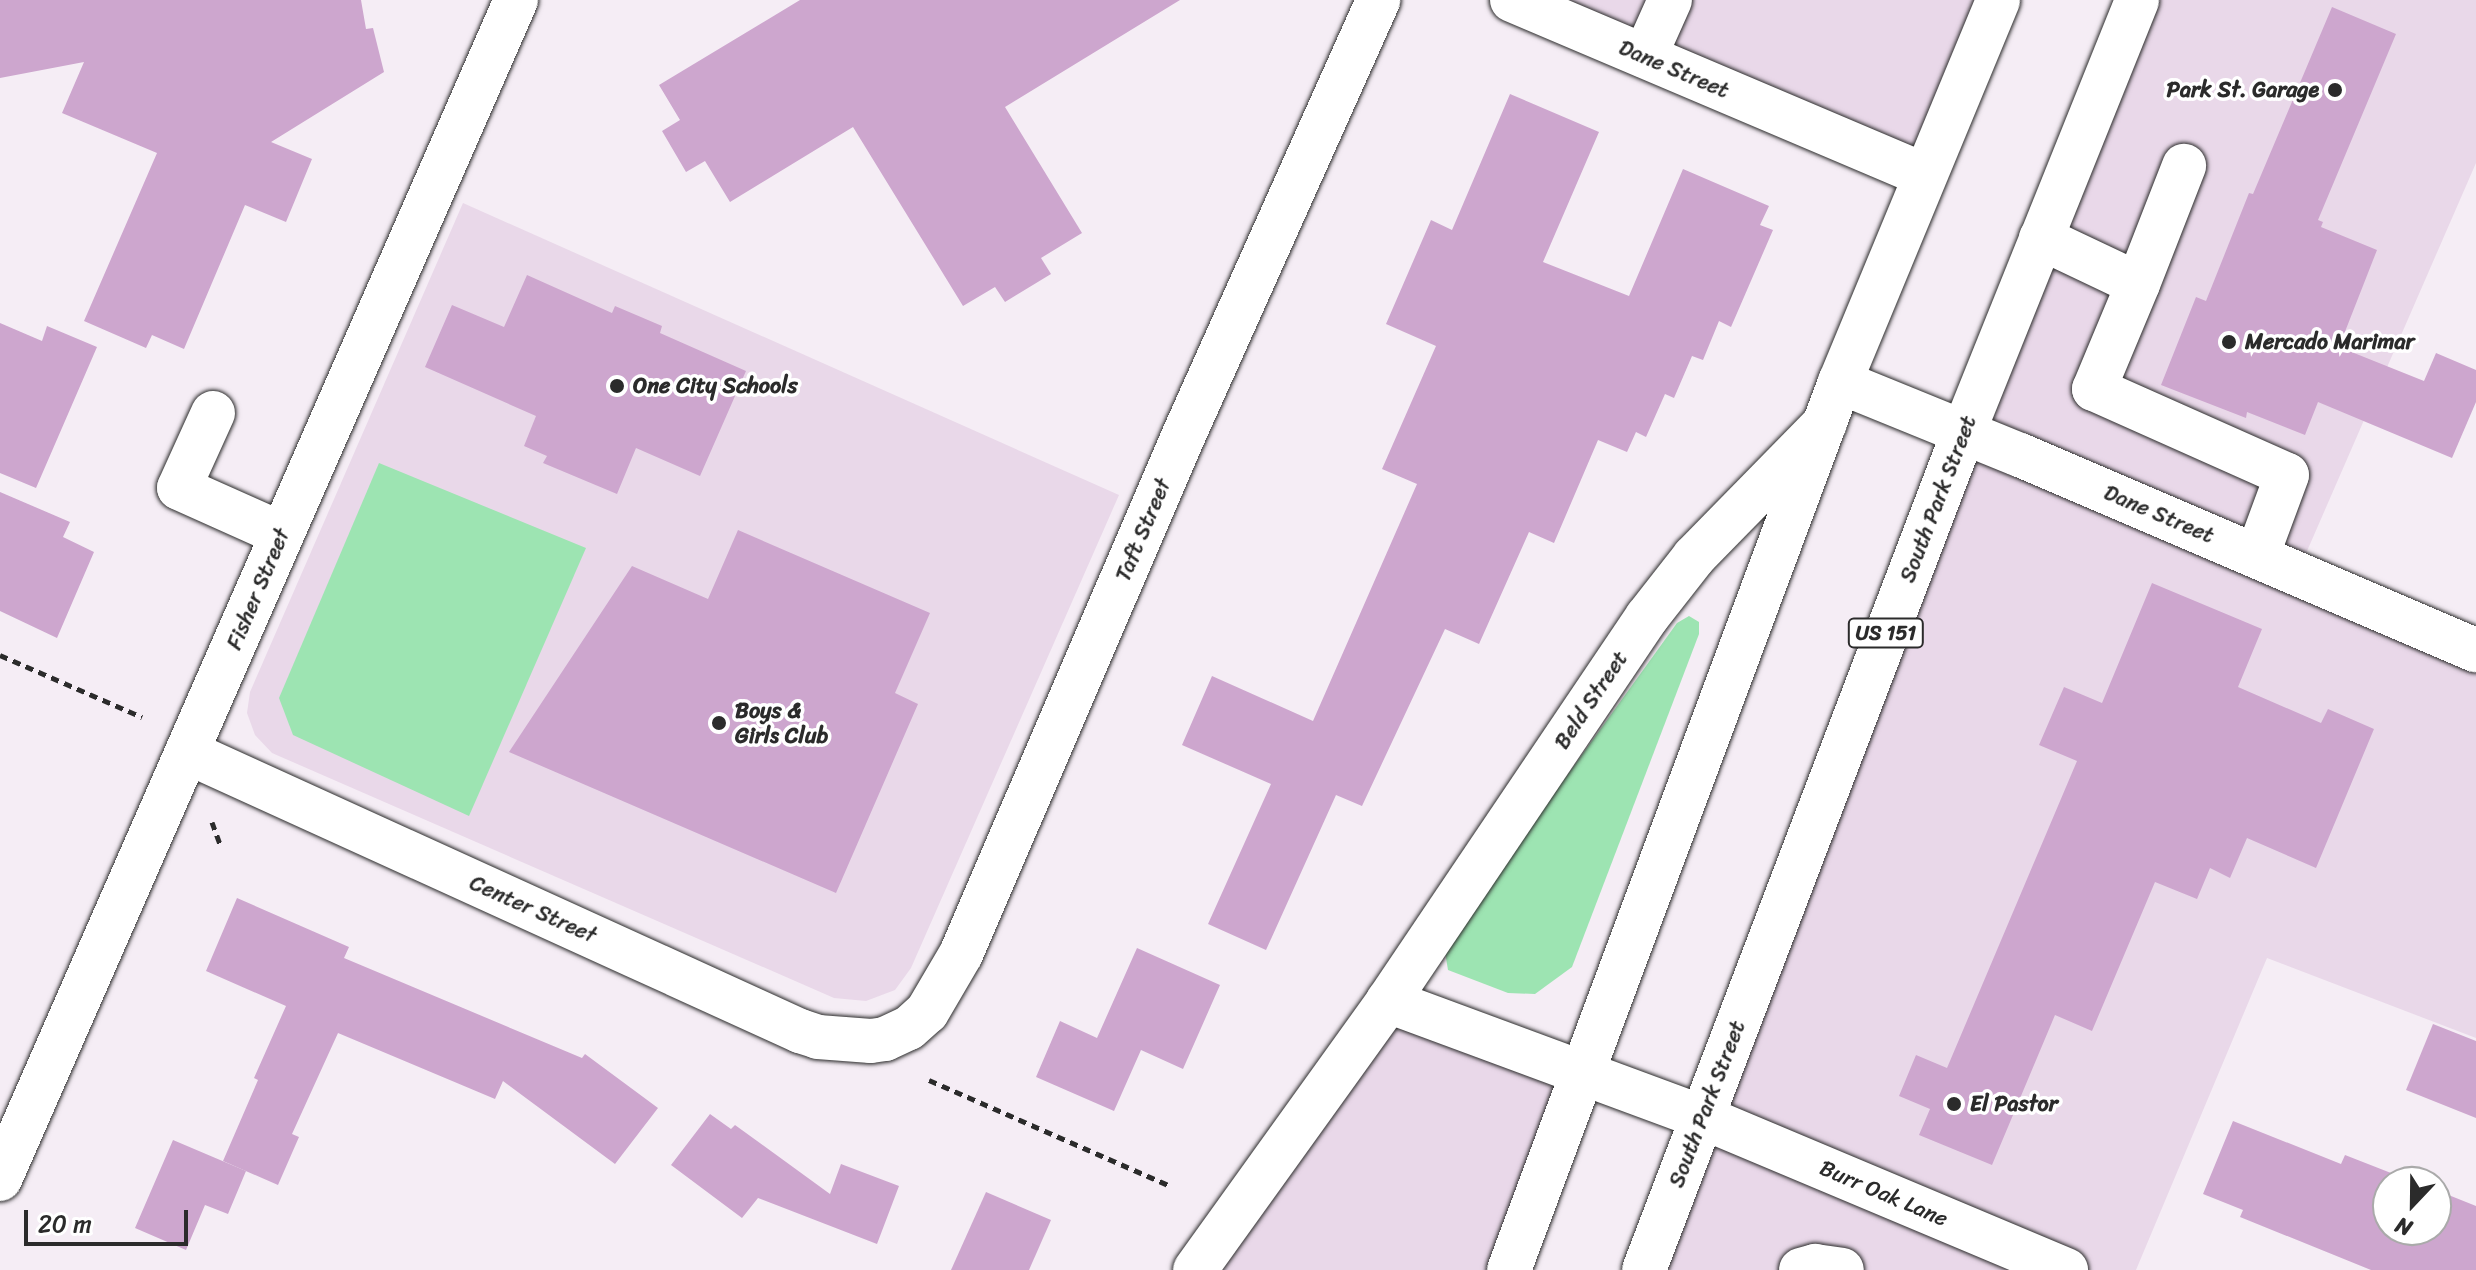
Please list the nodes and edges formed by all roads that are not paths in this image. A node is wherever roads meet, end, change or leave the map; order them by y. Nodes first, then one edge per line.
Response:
1 (516, 0) edge
2 (1378, 0) edge
3 (1512, 0) edge
4 (1670, 0) edge
5 (1998, 0) edge
6 (2137, 0) edge
7 (1645, 56) junction
8 (2184, 166) dead end
9 (1924, 175) junction
10 (2041, 238) junction
11 (2138, 284) junction
12 (1840, 382) junction
13 (213, 413) dead end
14 (1825, 423) junction
15 (1964, 431) junction
16 (282, 534) junction
17 (2257, 556) junction
18 (2476, 650) edge
19 (187, 752) junction
20 (1388, 1001) junction
21 (885, 1039) joint
22 (1584, 1072) junction
23 (1702, 1117) junction
24 (0, 1179) edge
25 (1195, 1270) edge
26 (1509, 1270) edge
27 (1644, 1270) edge
28 (1801, 1270) edge
29 (1842, 1270) edge
30 (2066, 1270) edge

1 - 16 street, Fisher Street
2 - 21 street, Taft Street
3 - 7 street, Dane Street
4 - 7 street
5 - 9 street
6 - 10 street, South Park Street / US 151
7 - 9 street, Dane Street
8 - 11 street
9 - 12 street
10 - 11 street
10 - 15 street, South Park Street / US 151
11 - 17 street
12 - 14 street
12 - 15 street, Dane Street
13 - 16 street
14 - 20 street, Beld Street
14 - 22 street
15 - 17 street, Dane Street
15 - 23 street, South Park Street / US 151
16 - 19 street, Fisher Street
17 - 18 street, Dane Street
19 - 21 street, Center Street
19 - 24 street, Fisher Street
20 - 22 street
20 - 25 street, Beld Street
22 - 23 street
22 - 26 street
23 - 27 street, South Park Street / US 151
23 - 30 street, Burr Oak Lane
28 - 29 street

